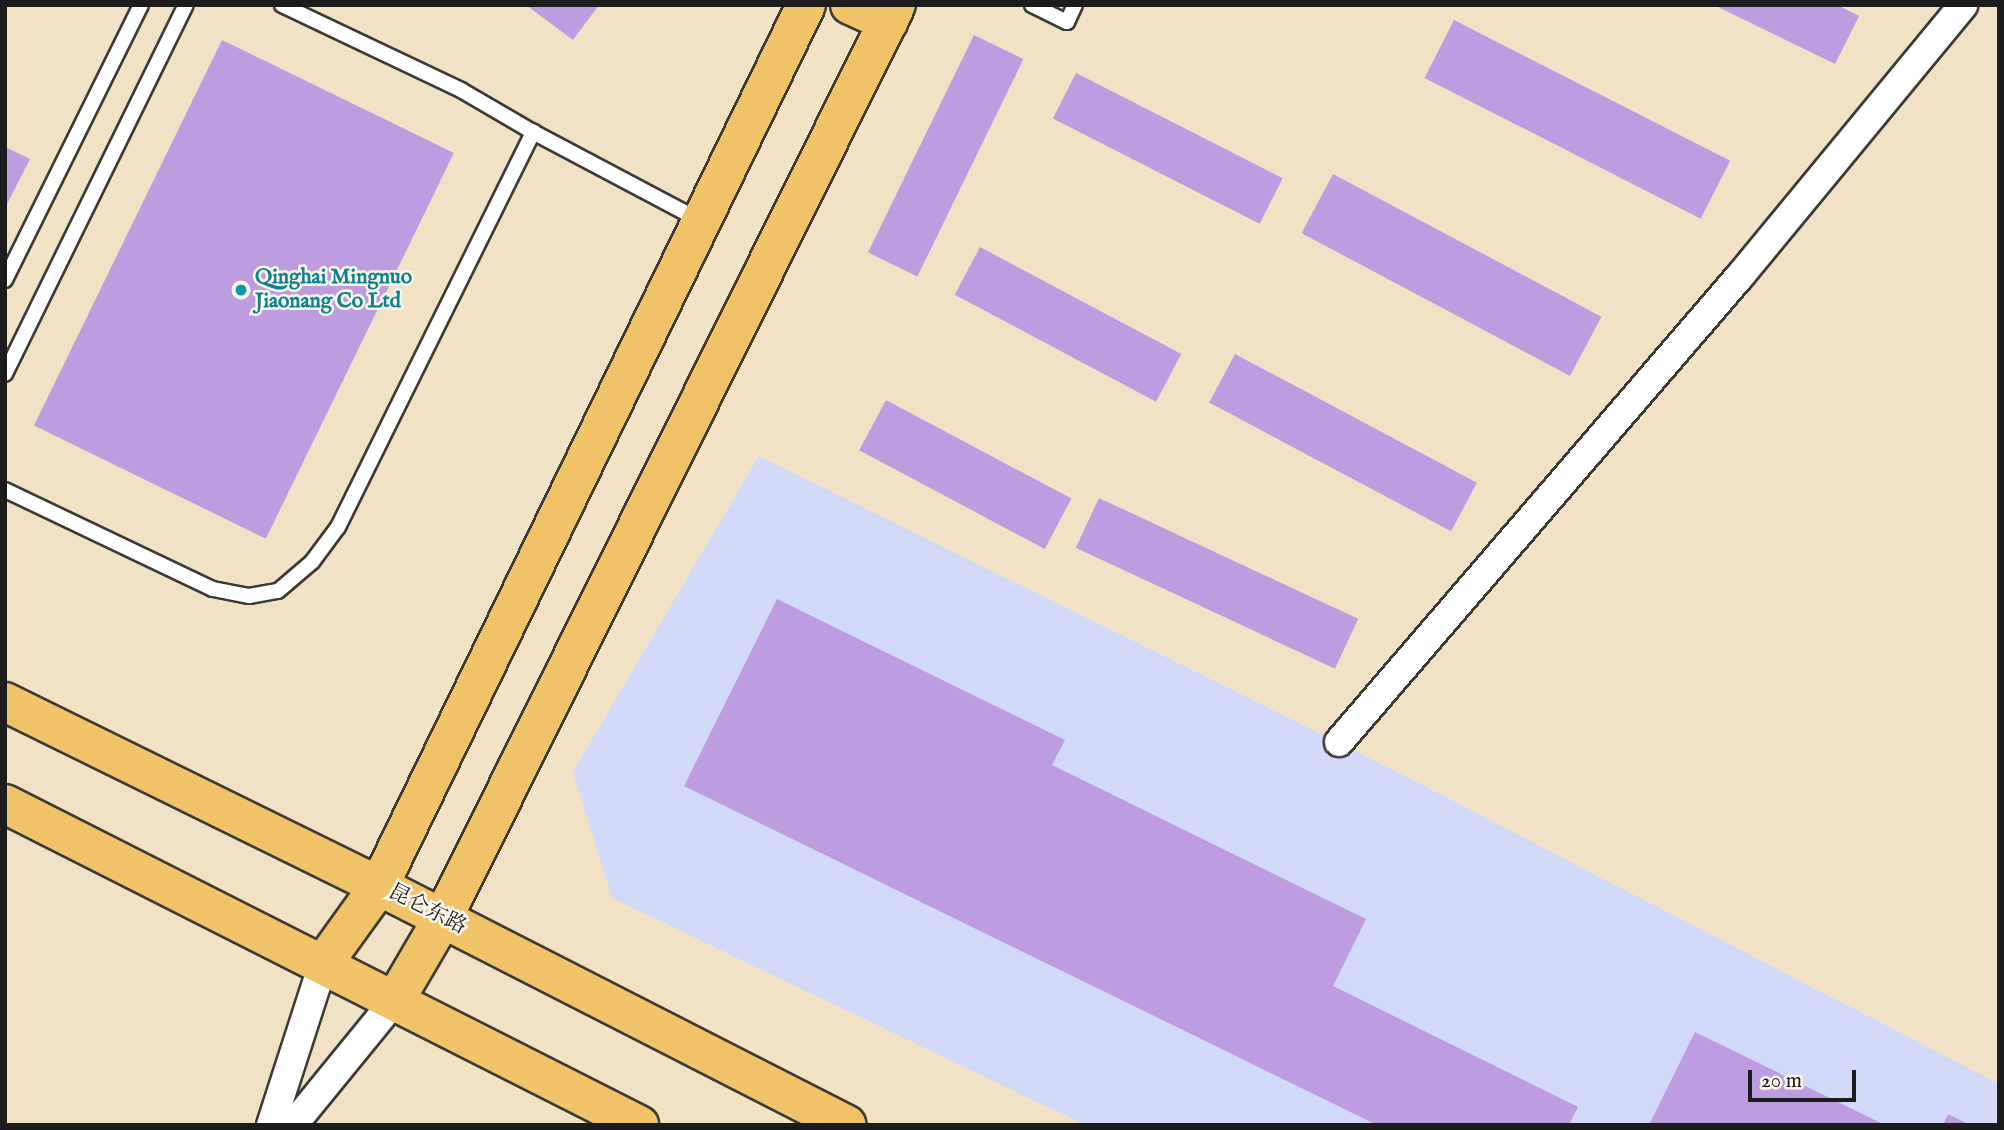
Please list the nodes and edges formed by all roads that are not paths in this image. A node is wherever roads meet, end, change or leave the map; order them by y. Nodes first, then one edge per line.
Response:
1 (141, 5) edge
2 (186, 5) edge
3 (282, 5) edge
4 (806, 5) edge
5 (850, 5) edge
6 (1032, 5) edge
7 (1075, 5) edge
8 (1963, 5) edge
9 (892, 14) edge
10 (533, 132) junction
11 (701, 221) junction
12 (5, 280) edge
13 (5, 374) edge
14 (5, 490) edge
15 (5, 702) edge
16 (1339, 742) dead end
17 (5, 804) edge
18 (379, 886) junction
19 (443, 918) junction
20 (323, 964) junction
21 (395, 1000) junction
22 (271, 1125) edge
23 (293, 1125) edge
24 (639, 1125) edge
25 (846, 1125) edge

1 - 12 lane
2 - 13 lane
3 - 10 lane
4 - 11 main road
5 - 9 main road
6 - 7 lane
8 - 16 street
9 - 19 main road
10 - 11 lane
10 - 14 lane
11 - 18 main road
15 - 18 main road, 昆仑东路
17 - 20 main road
18 - 19 main road, 昆仑东路
18 - 20 main road
19 - 21 main road
19 - 25 main road, 昆仑东路
20 - 21 main road
20 - 22 street
21 - 23 street
21 - 24 main road

